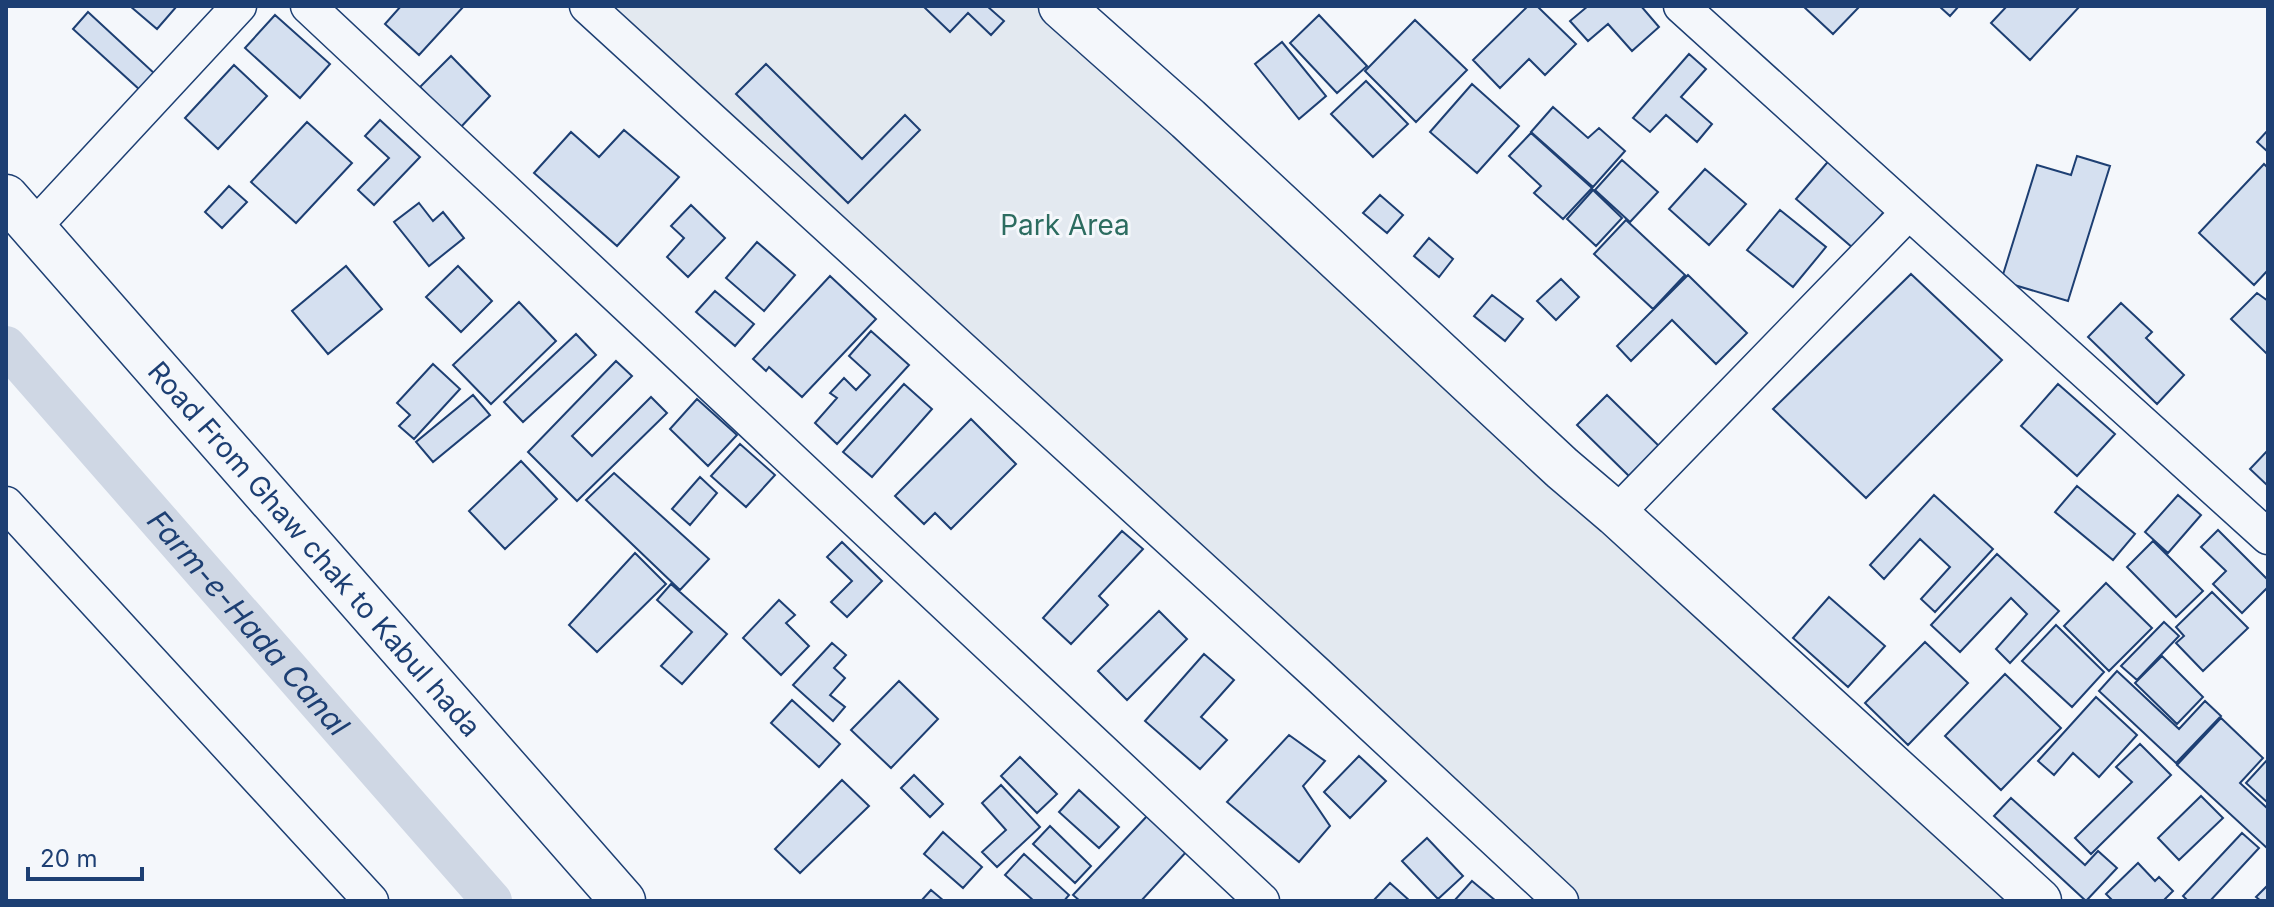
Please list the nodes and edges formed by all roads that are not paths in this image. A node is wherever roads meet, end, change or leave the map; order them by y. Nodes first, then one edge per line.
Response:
1 (239, 6) edge
2 (308, 6) edge
3 (587, 6) edge
4 (1061, 6) edge
5 (1681, 6) edge
6 (20, 212) edge
7 (1908, 213) junction
8 (6, 504) edge
9 (1616, 514) junction
10 (2268, 537) edge
11 (371, 901) edge
12 (623, 901) edge
13 (1262, 901) edge
14 (1561, 901) edge
15 (2039, 901) edge

1 - 6 street
2 - 13 street
3 - 14 street
4 - 9 street
5 - 7 street
6 - 12 street, Road From Ghaw chak to Kabul hada
7 - 9 street
7 - 10 street
8 - 11 street
9 - 15 street

